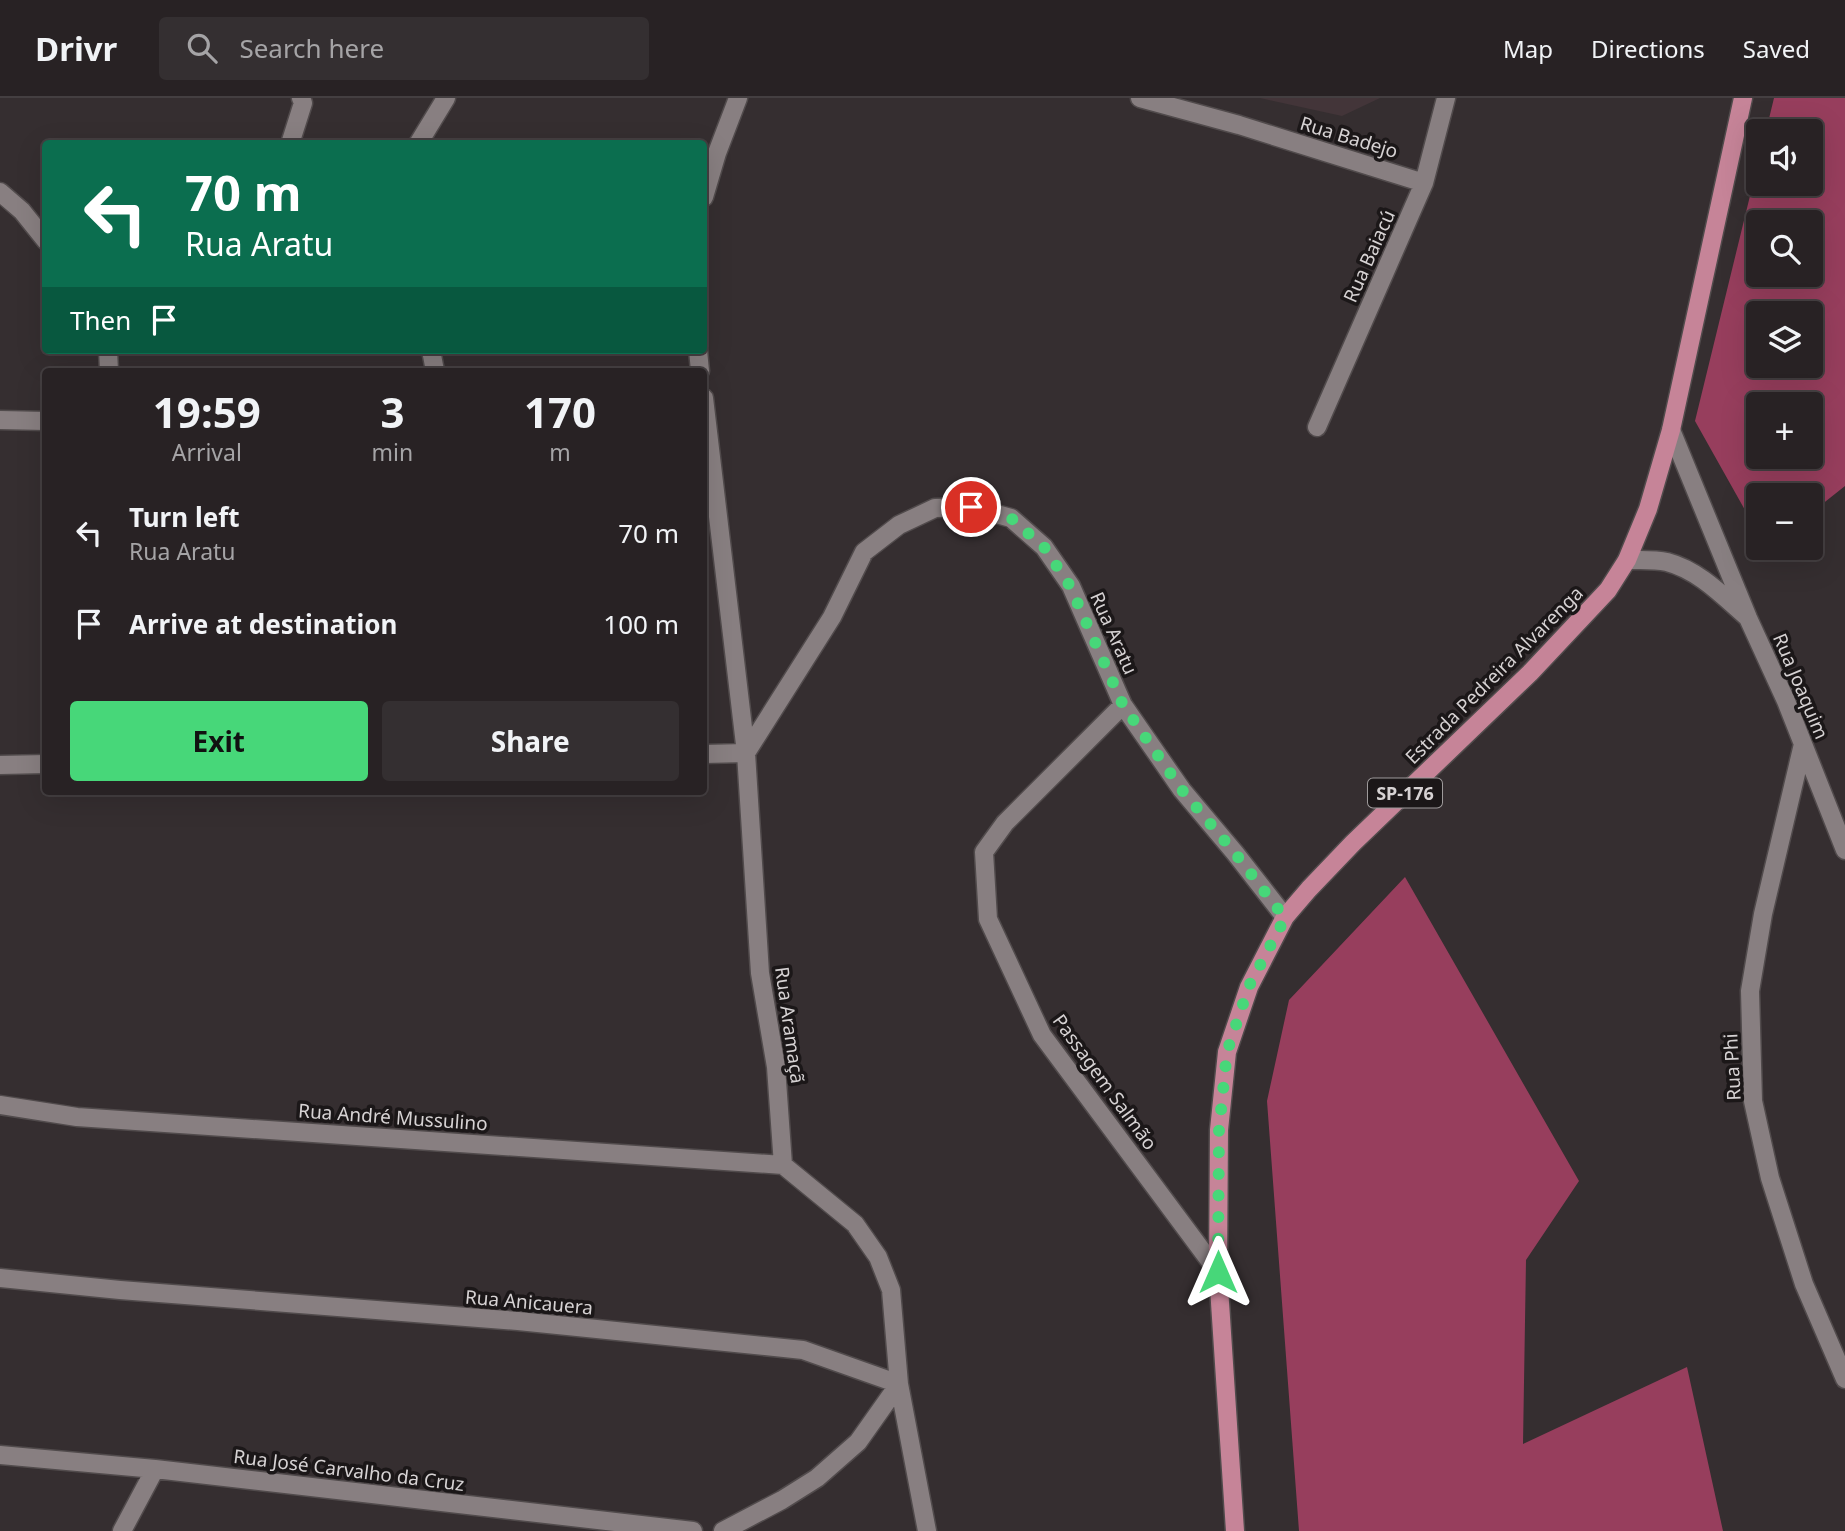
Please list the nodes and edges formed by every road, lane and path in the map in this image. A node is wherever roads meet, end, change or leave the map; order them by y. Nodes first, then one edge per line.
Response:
1 (301, 98) edge
2 (446, 98) edge
3 (738, 98) edge
4 (1140, 98) edge
5 (1446, 98) edge
6 (1743, 98) edge
7 (291, 140) edge
8 (420, 140) edge
9 (1424, 183) junction
10 (707, 187) edge
11 (0, 192) edge
12 (42, 236) edge
13 (0, 420) edge
14 (42, 421) edge
15 (707, 423) edge
16 (1317, 427) dead end
17 (1671, 430) junction
18 (1627, 560) junction
19 (1748, 618) junction
20 (1123, 705) junction
21 (1803, 744) junction
22 (746, 753) junction
23 (707, 754) edge
24 (42, 764) edge
25 (0, 765) edge
26 (1845, 850) edge
27 (1285, 918) junction
28 (0, 1105) edge
29 (783, 1165) junction
30 (1218, 1272) junction
31 (0, 1278) edge
32 (1845, 1379) edge
33 (899, 1384) junction
34 (0, 1455) edge
35 (155, 1469) junction
36 (122, 1531) edge
37 (693, 1531) edge
38 (723, 1531) edge
39 (927, 1531) edge
40 (1235, 1531) edge

1 - 7 street
2 - 8 street
3 - 10 street
4 - 9 street, Rua Badejo
5 - 9 street, Rua Baiacú
6 - 17 main road, Estrada Pedreira Alvarenga / SP-176
9 - 16 street, Rua Baiacú
11 - 12 street
13 - 14 street
15 - 22 street, Rua Aramaçã
17 - 18 main road, Estrada Pedreira Alvarenga / SP-176
17 - 19 street, Rua Joaquim
18 - 19 street, Rua Joaquim
18 - 27 main road, Estrada Pedreira Alvarenga / SP-176
19 - 21 street, Rua Joaquim
20 - 22 street, Rua Aratu
20 - 27 street, Rua Aratu
20 - 30 street, Passagem Salmão
21 - 26 street, Rua Joaquim
21 - 32 street, Rua Phi
22 - 23 street
22 - 29 street, Rua Aramaçã
24 - 25 street
27 - 30 main road, Estrada Pedreira Alvarenga / SP-176
28 - 29 street, Rua André Mussulino
29 - 33 street
30 - 40 main road, Estrada Pedreira Alvarenga / SP-176
31 - 33 street, Rua Anicauera
33 - 38 street
33 - 39 street
34 - 35 street, Rua José Carvalho da Cruz
35 - 36 street
35 - 37 street, Rua José Carvalho da Cruz

